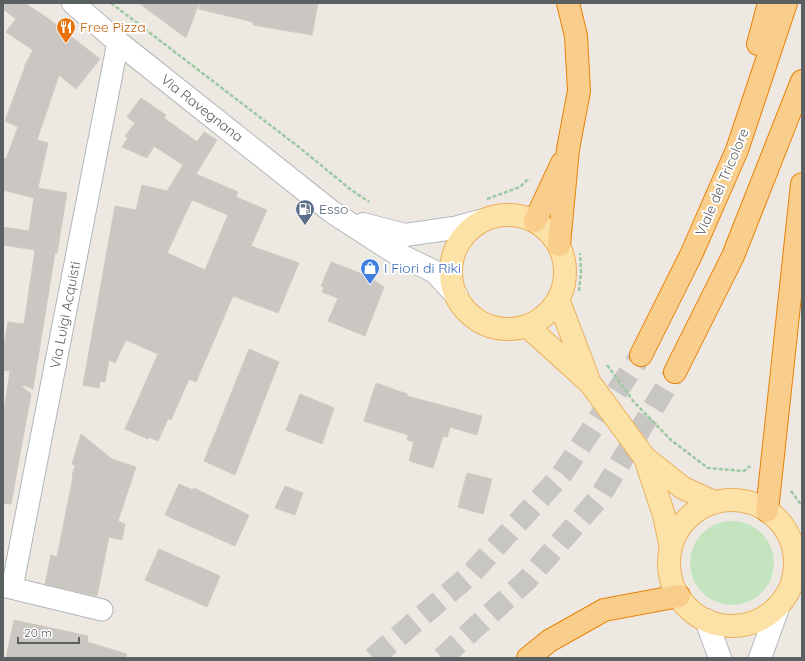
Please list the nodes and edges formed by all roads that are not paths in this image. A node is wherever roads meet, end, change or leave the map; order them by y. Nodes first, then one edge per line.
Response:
1 (568, 3) edge
2 (769, 3) edge
3 (786, 3) edge
4 (76, 4) edge
5 (118, 42) junction
6 (802, 81) edge
7 (568, 149) junction
8 (737, 150) junction
9 (802, 184) edge
10 (483, 211) junction
11 (332, 212) junction
12 (535, 221) junction
13 (569, 248) junction
14 (457, 296) junction
15 (568, 296) junction
16 (527, 326) junction
17 (641, 355) tunnel mouth
18 (675, 372) tunnel mouth
19 (590, 383) junction
20 (645, 458) junction
21 (714, 502) junction
22 (767, 511) junction
23 (671, 548) junction
24 (798, 553) edge
25 (8, 587) edge
26 (679, 596) junction
27 (779, 605) junction
28 (102, 610) dead end
29 (706, 620) junction
30 (528, 658) edge
31 (720, 658) edge
32 (760, 658) edge

1 - 7 highway
2 - 8 highway
3 - 8 highway, Viale del Tricolore
4 - 5 main road, Via Ravegnana
5 - 11 main road, Via Ravegnana
5 - 25 street, Via Luigi Acquisti
6 - 18 highway
7 - 12 highway
7 - 13 highway
8 - 17 highway, Viale del Tricolore
9 - 22 highway
10 - 11 main road, Via Ravegnana
10 - 12 main road
10 - 14 main road
11 - 14 main road, Via Ravegnana
12 - 13 main road
13 - 15 main road
14 - 16 main road
15 - 16 main road
15 - 19 main road
16 - 19 main road
19 - 20 main road
20 - 21 main road
20 - 23 main road
21 - 22 main road
21 - 23 main road
22 - 24 main road
23 - 26 main road
24 - 27 main road
25 - 28 street
26 - 29 main road
26 - 30 highway
27 - 29 main road
27 - 32 main road
29 - 31 main road

